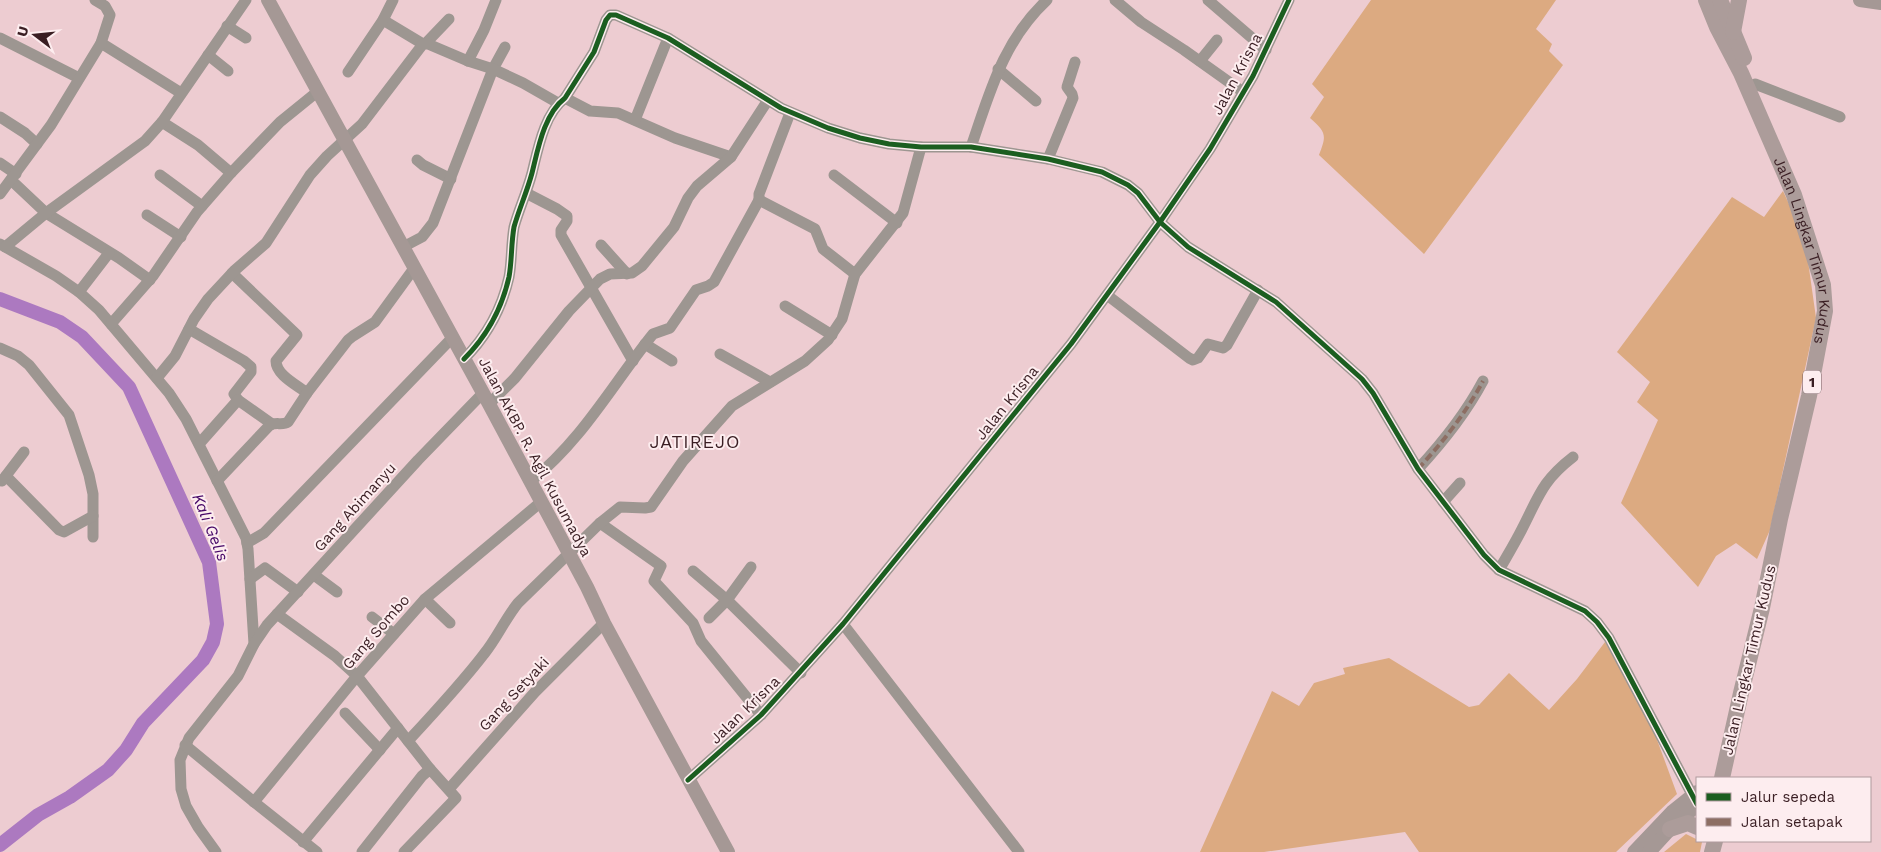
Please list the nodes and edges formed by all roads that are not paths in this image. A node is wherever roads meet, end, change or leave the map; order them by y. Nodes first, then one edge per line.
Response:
1 (94, 0) edge
2 (246, 0) edge
3 (268, 0) edge
4 (393, 0) edge
5 (496, 0) edge
6 (1047, 0) edge
7 (1115, 0) edge
8 (1208, 0) edge
9 (1289, 0) edge
10 (1706, 0) edge
11 (1720, 0) edge
12 (1739, 0) edge
13 (1860, 0) edge
14 (1881, 3) edge
15 (449, 19) dead end
16 (383, 20) junction
17 (227, 26) junction
18 (1732, 32) junction
19 (0, 38) edge
20 (246, 38) dead end
21 (668, 38) junction
22 (1217, 40) dead end
23 (101, 43) junction
24 (424, 44) junction
25 (505, 47) dead end
26 (1266, 50) junction
27 (208, 55) junction
28 (468, 61) junction
29 (1200, 61) junction
30 (1074, 62) dead end
31 (494, 69) junction
32 (998, 69) junction
33 (228, 71) dead end
34 (348, 72) dead end
35 (80, 78) junction
36 (1755, 84) junction
37 (317, 92) junction
38 (1243, 92) junction
39 (181, 93) junction
40 (768, 100) junction
41 (561, 101) junction
42 (1036, 101) dead end
43 (790, 112) junction
44 (0, 116) edge
45 (1840, 117) dead end
46 (635, 120) junction
47 (162, 122) junction
48 (343, 141) junction
49 (37, 144) junction
50 (921, 147) junction
51 (971, 147) junction
52 (731, 156) junction
53 (1048, 159) junction
54 (417, 160) dead end
55 (0, 163) edge
56 (231, 173) junction
57 (160, 175) dead end
58 (834, 175) dead end
59 (13, 177) junction
60 (451, 179) junction
61 (526, 193) junction
62 (0, 194) edge
63 (760, 200) junction
64 (202, 206) junction
65 (46, 212) junction
66 (147, 215) dead end
67 (1160, 222) junction
68 (897, 223) junction
69 (181, 237) junction
70 (3, 245) edge
71 (601, 245) dead end
72 (403, 247) junction
73 (109, 253) junction
74 (414, 267) junction
75 (232, 273) junction
76 (627, 274) junction
77 (855, 274) junction
78 (150, 280) junction
79 (592, 287) junction
80 (1258, 290) junction
81 (79, 292) junction
82 (1107, 295) junction
83 (785, 306) dead end
84 (111, 324) junction
85 (189, 329) junction
86 (832, 336) junction
87 (452, 338) junction
88 (645, 344) junction
89 (0, 348) edge
90 (720, 354) dead end
91 (464, 359) junction
92 (633, 361) junction
93 (672, 361) dead end
94 (157, 378) junction
95 (1483, 381) dead end
96 (770, 382) junction
97 (307, 393) junction
98 (486, 399) junction
99 (238, 400) junction
100 (272, 424) junction
101 (199, 444) junction
102 (24, 452) dead end
103 (1573, 457) dead end
104 (1418, 469) junction
105 (3, 479) edge
106 (217, 481) junction
107 (531, 481) junction
108 (1460, 483) dead end
109 (541, 502) junction
110 (1443, 502) junction
111 (93, 516) junction
112 (600, 523) junction
113 (93, 537) dead end
114 (247, 543) junction
115 (568, 553) junction
116 (751, 567) dead end
117 (1499, 570) junction
118 (693, 571) dead end
119 (314, 575) junction
120 (250, 579) junction
121 (298, 592) junction
122 (337, 592) dead end
123 (425, 600) junction
124 (727, 600) junction
125 (277, 614) junction
126 (372, 617) dead end
127 (709, 618) dead end
128 (450, 623) dead end
129 (604, 623) junction
130 (843, 624) junction
131 (394, 634) junction
132 (254, 644) junction
133 (800, 673) junction
134 (357, 676) junction
135 (345, 713) dead end
136 (761, 715) junction
137 (398, 728) junction
138 (408, 741) junction
139 (185, 745) junction
140 (380, 750) junction
141 (430, 769) junction
142 (1725, 774) edge
143 (688, 780) junction
144 (449, 789) junction
145 (1696, 799) edge
146 (254, 802) junction
147 (1696, 827) edge
148 (1670, 829) junction
149 (303, 842) junction
150 (216, 852) edge
151 (317, 852) edge
152 (362, 852) edge
153 (404, 852) edge
154 (728, 852) edge
155 (1020, 852) edge
156 (1634, 852) edge
157 (1649, 852) edge

1 - 23 street
2 - 17 street
3 - 37 main road, Jalan AKBP. R. Agil Kusumadya
4 - 16 street
5 - 28 street
6 - 32 street
7 - 29 street
8 - 26 street
9 - 26 street, Jalan Krisna
10 - 142 highway, Jalan Lingkar Timur Kudus / 1
11 - 18 highway, Jalan Lingkar Timur Kudus / 1
12 - 18 highway
13 - 14 main road
15 - 24 street
16 - 24 street
16 - 34 street
17 - 20 street
17 - 27 street
18 - 36 highway, Jalan Lingkar Timur Kudus / 1
19 - 35 street
21 - 40 street
21 - 41 street
21 - 46 street
22 - 29 street
23 - 35 street
23 - 39 street
24 - 28 street
24 - 48 street
25 - 31 street
26 - 38 street, Jalan Krisna
27 - 33 street
27 - 39 street
28 - 31 street
29 - 38 street
30 - 53 street
31 - 41 street
31 - 60 street
32 - 42 street
32 - 51 street
35 - 49 street
36 - 45 street
36 - 142 highway, Jalan Lingkar Timur Kudus / 1
37 - 48 main road, Jalan AKBP. R. Agil Kusumadya
37 - 56 street
38 - 67 street, Jalan Krisna
39 - 47 street
40 - 43 street
40 - 52 street
41 - 46 street
41 - 61 street
43 - 50 street
43 - 63 street
44 - 49 street
46 - 52 street
47 - 56 street
47 - 65 street
48 - 72 main road, Jalan AKBP. R. Agil Kusumadya
48 - 75 street
49 - 59 street
50 - 51 street
50 - 68 street
51 - 53 street
52 - 76 street
53 - 67 street
54 - 60 street
55 - 59 street
56 - 64 street
57 - 64 street
58 - 68 street
59 - 62 street
59 - 65 street
60 - 72 street
61 - 79 street
61 - 91 street
63 - 77 street
63 - 88 street
64 - 69 street
65 - 70 street
65 - 73 street
66 - 69 street
67 - 80 street
67 - 82 street, Jalan Krisna
68 - 77 street
69 - 78 street
70 - 81 street
71 - 76 street
72 - 74 main road, Jalan AKBP. R. Agil Kusumadya
73 - 78 street
73 - 81 street
74 - 87 main road, Jalan AKBP. R. Agil Kusumadya
74 - 97 street
75 - 85 street
75 - 97 street
76 - 79 street, Gang Abimanyu
77 - 86 street
78 - 84 street
79 - 92 street
79 - 98 street, Gang Abimanyu
80 - 82 street
80 - 104 street
81 - 84 street
82 - 130 street, Jalan Krisna
83 - 86 street
84 - 94 street
85 - 94 street
85 - 99 street
86 - 96 street
87 - 91 main road, Jalan AKBP. R. Agil Kusumadya
87 - 114 street
88 - 92 street
88 - 93 street
89 - 111 street
90 - 96 street
91 - 98 main road, Jalan AKBP. R. Agil Kusumadya
92 - 107 street
94 - 101 street
95 - 104 street
96 - 112 street
97 - 100 street
98 - 107 main road, Jalan AKBP. R. Agil Kusumadya
98 - 119 street, Gang Abimanyu
99 - 100 street
99 - 101 street
100 - 106 street
101 - 106 street
102 - 105 street
103 - 117 street
104 - 110 street
105 - 111 street
106 - 114 street
107 - 109 main road, Jalan AKBP. R. Agil Kusumadya
108 - 110 street
109 - 115 main road, Jalan AKBP. R. Agil Kusumadya
109 - 123 street, Gang Sombo
110 - 117 street
111 - 113 street
112 - 115 street
112 - 136 street
114 - 120 street
115 - 129 main road, Jalan AKBP. R. Agil Kusumadya
115 - 138 street
116 - 124 street
117 - 145 street
118 - 124 street
119 - 121 street, Gang Abimanyu
119 - 122 street
120 - 121 street
120 - 132 street
121 - 125 street, Gang Abimanyu
123 - 128 street
123 - 131 street, Gang Sombo
124 - 127 street
124 - 133 street
125 - 132 street, Gang Abimanyu
125 - 134 street
126 - 131 street
129 - 143 main road, Jalan AKBP. R. Agil Kusumadya
129 - 144 street, Gang Setyaki
130 - 133 street, Jalan Krisna
130 - 155 street
131 - 134 street, Gang Sombo
132 - 139 street, Gang Abimanyu
133 - 136 street, Jalan Krisna
134 - 137 street
134 - 146 street, Gang Sombo
135 - 140 street
136 - 143 street, Jalan Krisna
137 - 138 street
137 - 140 street
138 - 141 street
139 - 146 street
139 - 150 street
140 - 149 street
141 - 144 street
141 - 152 street
143 - 154 main road, Jalan AKBP. R. Agil Kusumadya
144 - 153 street
145 - 148 main road
145 - 156 main road
146 - 149 street
147 - 148 highway
148 - 157 main road
149 - 151 street

